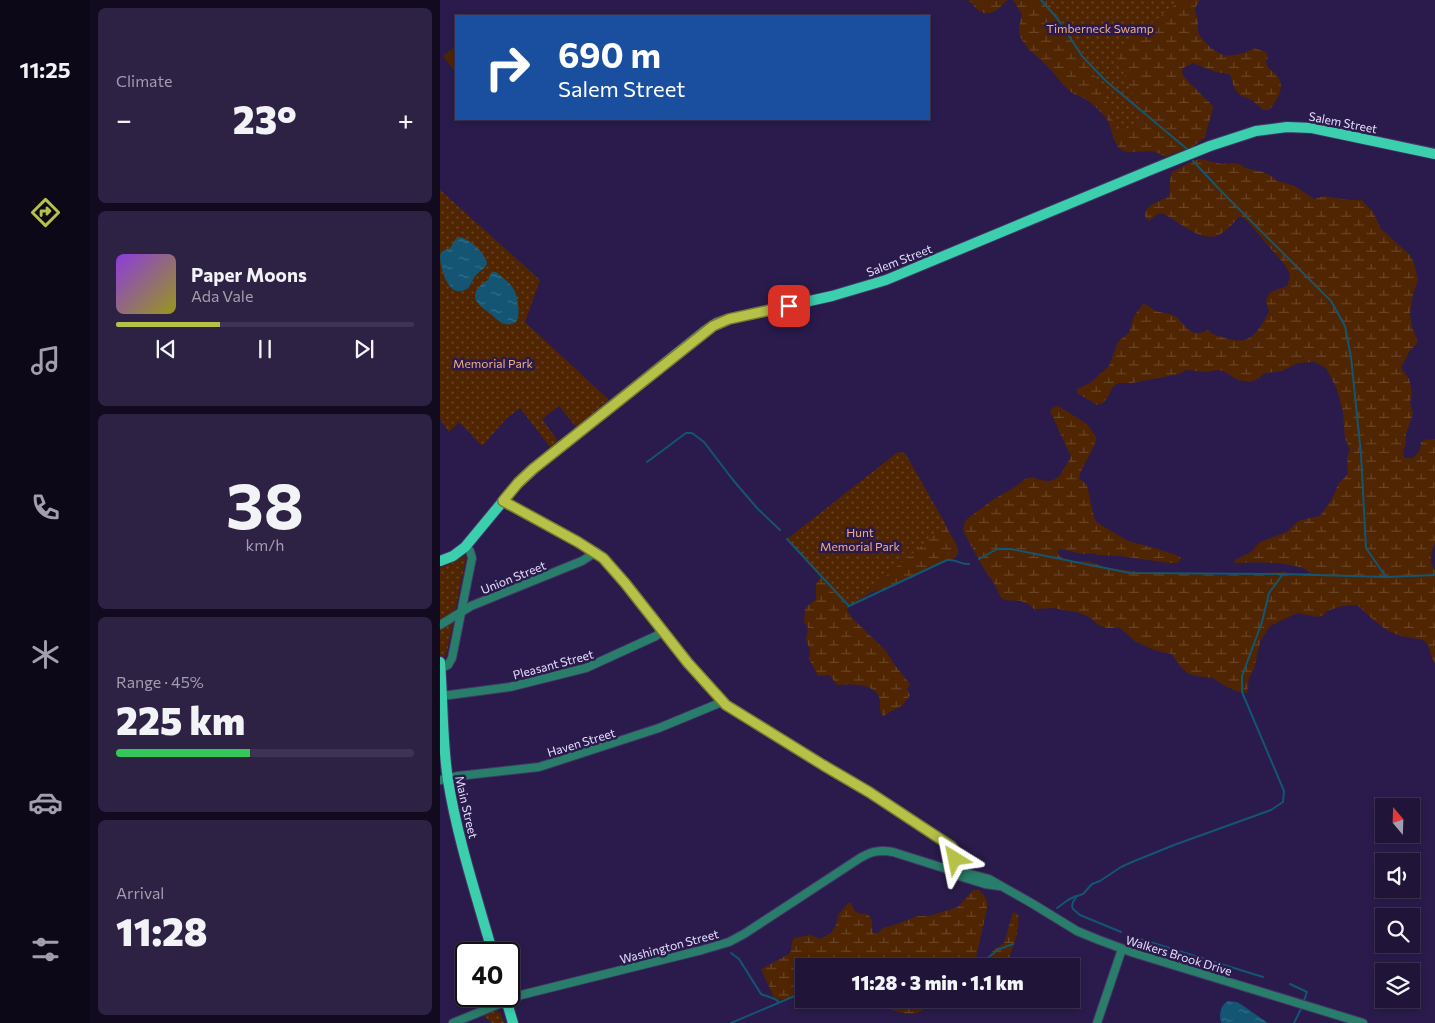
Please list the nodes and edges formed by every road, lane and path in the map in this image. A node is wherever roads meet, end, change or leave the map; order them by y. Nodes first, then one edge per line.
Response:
1 (1435, 154) edge
2 (503, 501) junction
3 (466, 546) junction
4 (596, 552) junction
5 (440, 561) edge
6 (461, 612) junction
7 (440, 625) edge
8 (662, 631) junction
9 (440, 662) edge
10 (440, 668) edge
11 (442, 696) junction
12 (722, 702) junction
13 (444, 779) edge
14 (953, 848) junction
15 (873, 851) joint
16 (978, 864) dead end
17 (950, 870) junction
18 (490, 942) edge
19 (1122, 949) junction
20 (520, 994) edge
21 (487, 1007) edge
22 (509, 1007) edge
23 (453, 1023) edge
24 (513, 1023) edge
25 (1097, 1023) edge
26 (1363, 1023) edge

1 - 2 main road, Salem Street
2 - 3 main road, Salem Street
2 - 4 street
3 - 5 main road, Salem Street
3 - 6 street
4 - 6 street, Union Street
4 - 8 street
6 - 7 street, Union Street
6 - 10 street
8 - 11 street, Pleasant Street
8 - 12 street
9 - 10 main road, Main Street
10 - 11 main road, Main Street
11 - 13 main road, Main Street
12 - 13 street, Haven Street
12 - 14 street
13 - 18 main road, Main Street
14 - 16 street
14 - 17 street
15 - 17 street, Walkers Brook Drive
15 - 20 street, Washington Street
17 - 19 street, Walkers Brook Drive
19 - 25 street
19 - 26 street, Walkers Brook Drive
21 - 23 street, Washington Street
22 - 24 main road

